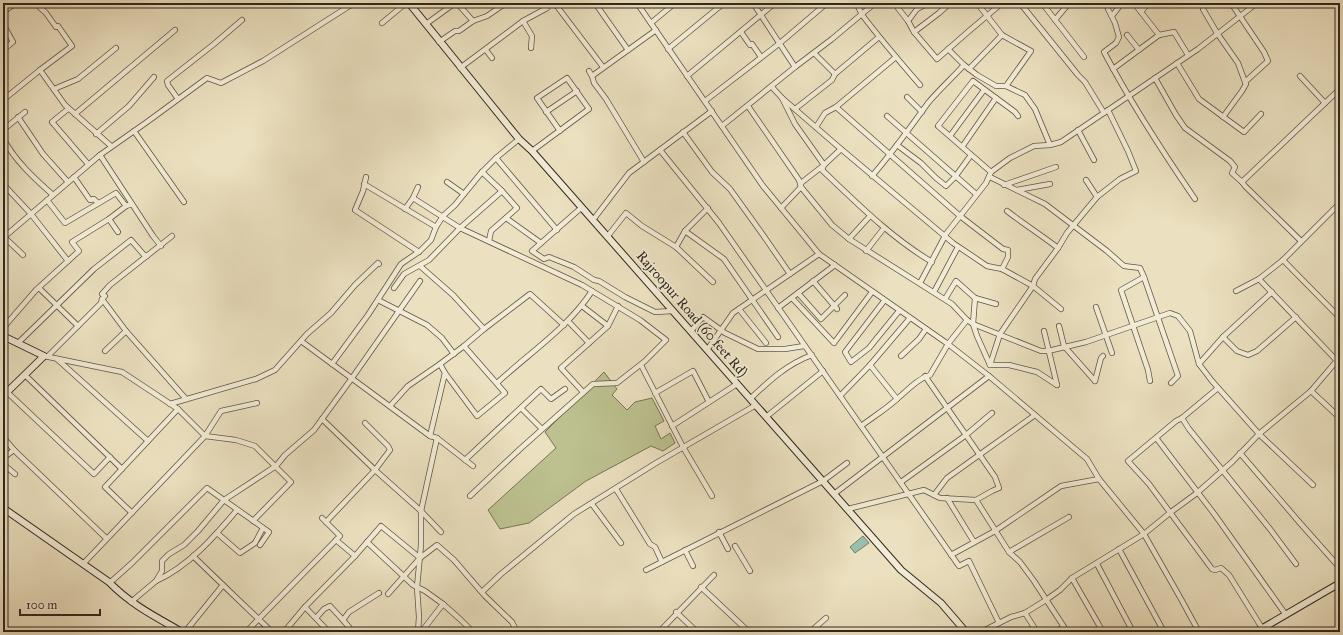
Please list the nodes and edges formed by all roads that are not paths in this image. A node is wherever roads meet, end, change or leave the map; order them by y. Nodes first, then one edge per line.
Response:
1 (16, 3) edge
2 (36, 3) edge
3 (354, 3) edge
4 (407, 3) edge
5 (456, 3) edge
6 (506, 3) edge
7 (559, 3) edge
8 (595, 3) edge
9 (637, 3) edge
10 (675, 3) edge
11 (724, 3) edge
12 (753, 3) edge
13 (775, 3) edge
14 (827, 3) edge
15 (856, 3) edge
16 (875, 3) edge
17 (894, 3) edge
18 (928, 3) edge
19 (950, 3) edge
20 (977, 3) edge
21 (1002, 3) edge
22 (1020, 3) edge
23 (1042, 3) edge
24 (1069, 3) edge
25 (1122, 3) edge
26 (1134, 3) edge
27 (1148, 3) edge
28 (1231, 3) edge
29 (1257, 3) edge
30 (1315, 3) edge
31 (1323, 3) edge
32 (547, 8) dead end
33 (1108, 9) dead end
34 (1203, 9) dead end
35 (3, 12) edge
36 (1141, 12) junction
37 (861, 14) junction
38 (761, 15) junction
39 (987, 16) junction
40 (1112, 16) junction
41 (1239, 16) junction
42 (242, 20) dead end
43 (1055, 20) junction
44 (473, 21) junction
45 (522, 21) junction
46 (908, 21) junction
47 (382, 23) dead end
48 (651, 23) junction
49 (3, 24) edge
50 (426, 24) junction
51 (175, 30) dead end
52 (656, 30) junction
53 (741, 32) junction
54 (914, 32) junction
55 (1217, 33) junction
56 (1127, 34) dead end
57 (1002, 35) junction
58 (1159, 35) junction
59 (879, 37) junction
60 (439, 42) junction
61 (780, 43) junction
62 (116, 48) dead end
63 (531, 48) dead end
64 (668, 49) junction
65 (948, 49) junction
66 (3, 50) edge
67 (486, 50) junction
68 (628, 50) junction
69 (1139, 50) junction
70 (814, 53) junction
71 (1188, 55) junction
72 (761, 57) junction
73 (896, 57) junction
74 (1084, 57) dead end
75 (492, 58) dead end
76 (1177, 63) junction
77 (964, 65) junction
78 (795, 67) junction
79 (460, 68) junction
80 (603, 68) junction
81 (969, 69) junction
82 (1113, 69) junction
83 (40, 70) junction
84 (589, 71) dead end
85 (835, 74) junction
86 (592, 76) junction
87 (686, 76) junction
88 (1300, 76) dead end
89 (154, 77) dead end
90 (1155, 78) junction
91 (1246, 82) junction
92 (920, 85) dead end
93 (772, 86) junction
94 (1006, 86) junction
95 (54, 89) junction
96 (1340, 89) edge
97 (984, 90) junction
98 (577, 91) junction
99 (1128, 96) junction
100 (907, 97) dead end
101 (782, 98) junction
102 (996, 98) junction
103 (178, 99) junction
104 (3, 100) edge
105 (705, 101) junction
106 (1325, 104) junction
107 (748, 106) junction
108 (836, 107) junction
109 (68, 109) junction
110 (795, 109) junction
111 (712, 111) junction
112 (1106, 111) junction
113 (25, 112) dead end
114 (546, 112) junction
115 (922, 112) junction
116 (75, 114) junction
117 (1261, 114) dead end
118 (887, 116) dead end
119 (1018, 116) dead end
120 (18, 117) junction
121 (1223, 117) junction
122 (722, 126) junction
123 (816, 127) junction
124 (3, 130) edge
125 (560, 130) junction
126 (1078, 130) junction
127 (134, 131) junction
128 (683, 132) junction
129 (906, 132) junction
130 (96, 134) junction
131 (950, 136) junction
132 (3, 138) edge
133 (519, 139) junction
134 (897, 145) junction
135 (1050, 145) junction
136 (111, 146) junction
137 (962, 147) junction
138 (841, 149) junction
139 (660, 150) junction
140 (532, 151) junction
141 (890, 154) junction
142 (100, 155) junction
143 (971, 155) junction
144 (496, 158) junction
145 (1094, 160) dead end
146 (644, 162) junction
147 (88, 164) junction
148 (824, 166) junction
149 (1056, 167) dead end
150 (482, 172) junction
151 (991, 175) junction
152 (872, 176) junction
153 (74, 177) junction
154 (366, 177) dead end
155 (956, 177) junction
156 (1086, 180) dead end
157 (68, 182) junction
158 (447, 182) dead end
159 (1242, 182) junction
160 (3, 184) edge
161 (364, 184) junction
162 (1004, 184) junction
163 (1050, 184) dead end
164 (418, 187) dead end
165 (801, 187) junction
166 (7, 188) junction
167 (1017, 190) junction
168 (502, 191) junction
169 (3, 192) edge
170 (464, 194) junction
171 (976, 194) junction
172 (53, 195) junction
173 (1098, 197) junction
174 (413, 198) junction
175 (1195, 199) dead end
176 (47, 200) junction
177 (184, 202) dead end
178 (98, 203) junction
179 (1340, 203) edge
180 (132, 204) junction
181 (126, 206) junction
182 (581, 208) junction
183 (708, 208) junction
184 (781, 208) junction
185 (405, 209) junction
186 (1007, 211) dead end
187 (31, 214) junction
188 (443, 216) junction
189 (870, 216) junction
190 (960, 216) junction
191 (506, 218) junction
192 (109, 219) junction
193 (593, 220) junction
194 (1073, 224) junction
195 (436, 227) junction
196 (460, 228) junction
197 (884, 228) junction
198 (557, 230) junction
199 (685, 231) junction
200 (118, 232) dead end
201 (172, 236) dead end
202 (4, 237) edge
203 (607, 237) junction
204 (945, 237) junction
205 (849, 239) junction
206 (489, 241) junction
207 (1301, 241) junction
208 (541, 243) junction
209 (161, 246) junction
210 (676, 247) junction
211 (958, 247) junction
212 (1058, 248) junction
213 (866, 250) junction
214 (419, 252) junction
215 (819, 254) junction
216 (23, 255) dead end
217 (147, 256) junction
218 (1283, 260) junction
219 (68, 261) junction
220 (932, 262) junction
221 (379, 264) dead end
222 (420, 266) junction
223 (835, 266) junction
224 (1002, 269) junction
225 (790, 274) junction
226 (1144, 277) junction
227 (1258, 279) junction
228 (420, 281) dead end
229 (813, 281) junction
230 (713, 282) dead end
231 (920, 283) junction
232 (1033, 286) junction
233 (39, 288) junction
234 (394, 288) dead end
235 (592, 291) junction
236 (766, 291) junction
237 (1236, 291) dead end
238 (872, 292) junction
239 (934, 292) junction
240 (1272, 292) junction
241 (798, 293) junction
242 (845, 295) dead end
243 (792, 298) junction
244 (975, 298) junction
245 (945, 299) junction
246 (102, 300) junction
247 (378, 300) junction
248 (753, 300) junction
249 (884, 301) junction
250 (996, 304) dead end
251 (56, 305) junction
252 (582, 306) junction
253 (618, 306) junction
254 (836, 307) junction
255 (1096, 307) dead end
256 (778, 308) junction
257 (740, 309) junction
258 (1061, 309) dead end
259 (673, 311) junction
260 (899, 311) junction
261 (398, 312) junction
262 (1157, 316) junction
263 (1296, 317) junction
264 (910, 318) junction
265 (1340, 318) edge
266 (967, 320) junction
267 (566, 323) junction
268 (973, 324) junction
269 (1132, 325) junction
270 (78, 326) junction
271 (608, 326) junction
272 (1059, 326) dead end
273 (3, 328) edge
274 (484, 329) junction
275 (926, 329) junction
276 (721, 330) junction
277 (126, 331) junction
278 (691, 331) junction
279 (1044, 331) dead end
280 (1000, 334) junction
281 (3, 336) edge
282 (1106, 336) junction
283 (778, 337) dead end
284 (1223, 337) junction
285 (301, 340) junction
286 (18, 343) junction
287 (589, 343) junction
288 (766, 343) dead end
289 (948, 344) junction
290 (464, 346) junction
291 (804, 346) junction
292 (1064, 346) junction
293 (707, 350) junction
294 (105, 351) dead end
295 (1048, 351) junction
296 (1112, 353) dead end
297 (454, 354) junction
298 (812, 355) junction
299 (46, 356) junction
300 (901, 356) dead end
301 (1103, 356) dead end
302 (56, 358) junction
303 (1339, 360) edge
304 (332, 364) junction
305 (440, 364) junction
306 (1198, 364) junction
307 (641, 365) junction
308 (870, 365) junction
309 (990, 365) junction
310 (823, 371) junction
311 (445, 373) junction
312 (25, 375) junction
313 (925, 376) junction
314 (989, 376) junction
315 (352, 378) junction
316 (1150, 381) dead end
317 (497, 383) junction
318 (1171, 383) dead end
319 (738, 384) junction
320 (1218, 388) junction
321 (564, 389) dead end
322 (1310, 391) junction
323 (583, 392) junction
324 (655, 393) junction
325 (5, 394) edge
326 (840, 396) junction
327 (186, 399) junction
328 (750, 399) junction
329 (897, 399) junction
330 (709, 402) junction
331 (258, 403) dead end
332 (170, 404) junction
333 (756, 405) junction
334 (390, 406) junction
335 (521, 408) junction
336 (178, 409) junction
337 (947, 409) junction
338 (992, 413) dead end
339 (1035, 415) junction
340 (766, 417) junction
341 (1182, 418) junction
342 (1340, 418) edge
343 (322, 419) junction
344 (365, 423) dead end
345 (672, 426) junction
346 (861, 426) junction
347 (542, 430) junction
348 (1259, 434) junction
349 (966, 435) junction
350 (205, 436) junction
351 (430, 436) junction
352 (3, 438) edge
353 (437, 438) junction
354 (1157, 438) junction
355 (148, 441) junction
356 (683, 447) junction
357 (14, 450) junction
358 (1240, 453) junction
359 (980, 454) junction
360 (110, 457) junction
361 (883, 457) junction
362 (3, 458) edge
363 (465, 460) junction
364 (847, 462) dead end
365 (3, 464) edge
366 (276, 466) junction
367 (473, 466) dead end
368 (122, 469) junction
369 (375, 470) junction
370 (1222, 470) junction
371 (15, 474) dead end
372 (1099, 479) junction
373 (823, 481) junction
374 (901, 482) junction
375 (1313, 485) dead end
376 (616, 489) junction
377 (1197, 493) junction
378 (834, 494) junction
379 (909, 494) junction
380 (934, 495) junction
381 (470, 496) dead end
382 (712, 496) dead end
383 (947, 498) junction
384 (224, 500) junction
385 (976, 500) junction
386 (592, 504) junction
387 (3, 508) edge
388 (848, 509) junction
389 (237, 510) junction
390 (421, 511) junction
391 (1170, 512) junction
392 (132, 513) junction
393 (1069, 517) dead end
394 (322, 518) dead end
395 (253, 521) junction
396 (326, 522) junction
397 (263, 528) junction
398 (995, 531) junction
399 (441, 532) dead end
400 (719, 532) junction
401 (217, 533) junction
402 (1144, 534) junction
403 (106, 538) junction
404 (336, 540) junction
405 (367, 542) junction
406 (974, 542) junction
407 (621, 543) dead end
408 (260, 545) dead end
409 (735, 546) dead end
410 (728, 549) dead end
411 (1119, 549) junction
412 (685, 550) junction
413 (1009, 552) junction
414 (952, 555) junction
415 (193, 556) junction
416 (355, 556) junction
417 (420, 558) junction
418 (662, 562) junction
419 (83, 564) junction
420 (1097, 564) junction
421 (1296, 564) dead end
422 (693, 566) dead end
423 (1340, 568) edge
424 (646, 570) dead end
425 (750, 571) dead end
426 (714, 575) dead end
427 (403, 576) junction
428 (1072, 578) junction
429 (156, 581) junction
430 (109, 582) junction
431 (1340, 583) edge
432 (223, 585) junction
433 (417, 587) junction
434 (702, 587) junction
435 (482, 592) junction
436 (379, 593) dead end
437 (388, 594) dead end
438 (1046, 600) junction
439 (131, 602) junction
440 (444, 604) junction
441 (305, 607) junction
442 (676, 612) junction
443 (1025, 613) junction
444 (1286, 615) junction
445 (316, 618) junction
446 (826, 618) dead end
447 (259, 619) junction
448 (343, 620) junction
449 (999, 623) junction
450 (1064, 627) junction
451 (1259, 630) edge
452 (183, 632) edge
453 (246, 632) edge
454 (272, 632) edge
455 (284, 632) edge
456 (330, 632) edge
457 (353, 632) edge
458 (421, 632) edge
459 (473, 632) edge
460 (518, 632) edge
461 (659, 632) edge
462 (697, 632) edge
463 (749, 632) edge
464 (810, 632) edge
465 (966, 632) edge
466 (981, 632) edge
467 (1037, 632) edge
468 (1055, 632) edge
469 (1067, 632) edge
470 (1103, 632) edge
471 (1133, 632) edge
472 (1164, 632) edge
473 (1199, 632) edge

1 - 35 street
2 - 83 street
3 - 103 street
4 - 47 street
4 - 50 main road, Rajroopur Road (60 feet Rd)
5 - 44 street
5 - 50 street
6 - 44 street
7 - 80 street
8 - 68 street
9 - 48 street
10 - 48 street
11 - 64 street
12 - 38 street
13 - 38 street
14 - 61 street
15 - 37 street
16 - 37 street
17 - 46 street
18 - 46 street
19 - 54 street
20 - 39 street
21 - 39 street
22 - 112 street
23 - 43 street
24 - 43 street
25 - 40 street
26 - 36 street
27 - 36 street
28 - 41 street
29 - 41 street
30 - 31 street
32 - 45 street
33 - 40 street
34 - 55 street
36 - 58 street
37 - 59 street
37 - 70 street
38 - 53 street
38 - 61 street
39 - 57 street
39 - 65 street
40 - 82 street
41 - 55 street
41 - 91 street
42 - 103 street
43 - 74 street
44 - 60 street
45 - 63 street
45 - 67 street
46 - 54 street
48 - 52 street
49 - 66 street
50 - 60 main road, Rajroopur Road (60 feet Rd)
51 - 116 street
52 - 64 street
52 - 68 street
53 - 72 street
53 - 87 street
54 - 65 street
55 - 71 street
55 - 91 street
56 - 69 street
57 - 81 street
57 - 94 street
58 - 69 street
58 - 71 street
59 - 73 street
59 - 85 street
60 - 79 main road, Rajroopur Road (60 feet Rd)
61 - 72 street
61 - 78 street
62 - 95 street
64 - 87 street
65 - 77 street
67 - 75 street
67 - 79 street
68 - 80 street
69 - 82 street
70 - 78 street
70 - 85 street
71 - 76 street
72 - 105 street
73 - 92 street
73 - 108 street
76 - 90 street
76 - 121 street
77 - 81 street
77 - 115 street
78 - 93 street
79 - 133 main road, Rajroopur Road (60 feet Rd)
80 - 86 street
81 - 94 street
82 - 99 street
83 - 95 street
83 - 104 street
84 - 86 street
85 - 110 street
86 - 146 street
87 - 105 street
88 - 106 street
89 - 130 street
90 - 99 street
90 - 159 street
91 - 121 street
93 - 101 street
93 - 107 street
94 - 135 street
95 - 109 street
96 - 106 street
97 - 102 street
97 - 131 street
97 - 131 street
98 - 114 street
98 - 114 street
98 - 125 street
99 - 112 street
99 - 175 street
100 - 115 street
101 - 110 street
101 - 148 street
102 - 119 street
102 - 137 street
103 - 127 street
105 - 111 street
106 - 159 street
107 - 122 street
107 - 165 street
108 - 123 street
108 - 141 street
109 - 116 street
109 - 147 street
110 - 123 street
111 - 122 street
111 - 128 street
112 - 126 street
112 - 173 street
113 - 120 street
114 - 125 street
115 - 129 street
116 - 130 street
117 - 121 street
118 - 129 street
120 - 124 street
120 - 157 street
122 - 184 street
123 - 138 street
125 - 140 street
126 - 135 street
126 - 145 street
127 - 136 street
127 - 177 street
128 - 139 street
128 - 225 street
129 - 134 street
129 - 155 street
130 - 136 street
131 - 137 street
132 - 172 street
133 - 140 main road, Rajroopur Road (60 feet Rd)
133 - 144 street
134 - 141 street
134 - 155 street
135 - 151 street
136 - 142 street
137 - 143 street
138 - 148 street
138 - 152 street
139 - 146 street
139 - 183 street
140 - 182 main road, Rajroopur Road (60 feet Rd)
141 - 152 street
141 - 190 street
142 - 147 street
142 - 180 street
143 - 151 street
143 - 155 street
144 - 150 street
144 - 198 street
146 - 193 street
147 - 153 street
148 - 165 street
148 - 189 street
149 - 162 street
150 - 168 street
150 - 170 street
151 - 162 street
151 - 171 street
152 - 204 street
153 - 157 street
153 - 178 street
154 - 161 street
155 - 171 street
156 - 173 street
157 - 172 street
158 - 170 street
159 - 207 street
160 - 166 street
161 - 185 street
161 - 214 street
162 - 167 street
163 - 167 street
164 - 174 street
165 - 184 street
165 - 205 street
166 - 169 street
166 - 187 street
167 - 194 street
168 - 191 street
168 - 196 street
170 - 188 street
171 - 190 street
172 - 176 street
173 - 194 street
174 - 185 street
174 - 188 street
176 - 178 street
176 - 187 street
178 - 181 street
179 - 207 street
180 - 181 street
180 - 209 street
181 - 192 street
182 - 193 main road, Rajroopur Road (60 feet Rd)
182 - 198 street
183 - 199 street
183 - 236 street
184 - 215 street
185 - 195 street
186 - 212 street
187 - 202 street
187 - 219 street
188 - 195 street
188 - 196 street
189 - 197 street
189 - 205 street
190 - 204 street
190 - 224 street
191 - 206 street
191 - 208 street
192 - 200 street
192 - 219 street
193 - 203 main road, Rajroopur Road (60 feet Rd)
194 - 212 street
194 - 226 street
195 - 214 street
196 - 206 street
196 - 222 street
197 - 213 street
197 - 220 street
198 - 208 street
199 - 210 street
199 - 248 street
201 - 209 street
202 - 216 street
203 - 210 street
203 - 259 main road, Rajroopur Road (60 feet Rd)
204 - 211 street
204 - 220 street
205 - 213 street
206 - 235 street
207 - 218 street
208 - 259 street
209 - 217 street
210 - 230 street
211 - 224 street
211 - 239 street
212 - 232 street
213 - 231 street
214 - 247 street
215 - 223 street
215 - 225 street
217 - 246 street
217 - 251 street
218 - 227 street
218 - 265 street
219 - 233 street
220 - 231 street
221 - 285 street
222 - 234 street
222 - 274 street
223 - 229 street
223 - 238 street
224 - 232 street
225 - 236 street
226 - 262 street
226 - 269 street
227 - 237 street
227 - 240 street
228 - 261 street
229 - 241 street
229 - 254 street
231 - 239 street
232 - 258 street
232 - 280 street
233 - 251 street
233 - 273 street
235 - 252 street
235 - 253 street
236 - 248 street
236 - 256 street
238 - 243 street
238 - 249 street
239 - 245 street
240 - 263 street
240 - 284 street
241 - 243 street
241 - 254 street
242 - 254 street
243 - 256 street
244 - 245 street
244 - 250 street
244 - 268 street
245 - 266 street
246 - 270 street
246 - 277 street
247 - 261 street
247 - 304 street
248 - 257 street
248 - 283 street
249 - 260 street
249 - 260 street
251 - 270 street
251 - 286 street
252 - 267 street
252 - 271 street
253 - 271 street
253 - 307 street
255 - 282 street
256 - 291 street
257 - 276 street
257 - 288 street
259 - 278 main road, Rajroopur Road (60 feet Rd)
260 - 264 street
261 - 297 street
261 - 315 street
262 - 269 street
262 - 306 street
262 - 318 street
263 - 284 street
263 - 303 street
264 - 275 street
264 - 308 street
266 - 268 street
266 - 289 street
267 - 274 street
267 - 287 street
267 - 317 street
268 - 280 street
268 - 309 street
269 - 282 street
269 - 316 street
270 - 299 street
271 - 287 street
272 - 292 street
274 - 290 street
275 - 289 street
275 - 300 street
276 - 278 street
276 - 291 street
276 - 293 street
277 - 294 street
277 - 327 street
278 - 293 main road, Rajroopur Road (60 feet Rd)
279 - 295 street
280 - 295 street
280 - 309 street
281 - 286 main road
282 - 292 street
282 - 296 street
284 - 306 street
285 - 304 street
285 - 327 street
286 - 299 main road
287 - 323 street
289 - 313 street
289 - 314 street
290 - 297 street
290 - 317 street
291 - 298 street
292 - 295 street
292 - 301 street
293 - 319 main road, Rajroopur Road (60 feet Rd)
295 - 309 street
297 - 305 street
298 - 310 street
298 - 328 street
299 - 302 street
299 - 312 main road
302 - 332 street
302 - 355 street
303 - 322 street
304 - 315 street
305 - 311 street
305 - 334 street
306 - 320 street
307 - 323 street
307 - 324 street
308 - 326 street
308 - 329 street
310 - 326 street
310 - 340 street
311 - 317 street
311 - 351 street
312 - 325 main road
312 - 360 street
313 - 329 street
313 - 337 street
314 - 337 street
314 - 339 street
315 - 334 street
315 - 343 street
319 - 328 main road, Rajroopur Road (60 feet Rd)
319 - 330 street
320 - 341 street
320 - 348 street
321 - 335 street
322 - 342 street
322 - 348 street
323 - 347 street
324 - 330 street
324 - 345 street
325 - 360 street
326 - 346 street
327 - 332 street
328 - 333 main road, Rajroopur Road (60 feet Rd)
329 - 346 street
330 - 345 street
331 - 350 street
332 - 336 street
333 - 340 main road, Rajroopur Road (60 feet Rd)
333 - 356 street
334 - 351 street
335 - 347 street
335 - 363 street
336 - 350 street
336 - 355 street
337 - 349 street
337 - 361 street
338 - 349 street
339 - 359 street
339 - 372 street
340 - 373 main road, Rajroopur Road (60 feet Rd)
341 - 354 street
341 - 370 street
343 - 366 street
343 - 369 street
344 - 369 street
345 - 356 street
346 - 361 street
347 - 381 street
348 - 358 street
348 - 375 street
349 - 359 street
349 - 374 street
350 - 366 street
350 - 392 street
351 - 353 street
352 - 357 street
353 - 363 street
353 - 390 street
354 - 377 street
354 - 391 street
355 - 368 street
356 - 376 street
356 - 382 street
357 - 362 street
357 - 403 street
358 - 370 street
358 - 423 street
359 - 380 street
359 - 385 street
360 - 368 street
361 - 374 street
361 - 378 street
363 - 367 street
364 - 373 street
365 - 371 street
366 - 384 street
366 - 395 street
368 - 392 street
369 - 390 street
369 - 396 street
370 - 377 street
370 - 421 street
372 - 398 street
372 - 402 street
373 - 378 main road, Rajroopur Road (60 feet Rd)
373 - 400 street
374 - 379 street
376 - 386 street
376 - 418 street
377 - 391 street
377 - 444 street
378 - 388 main road, Rajroopur Road (60 feet Rd)
379 - 380 street
379 - 388 street
379 - 414 street
380 - 383 street
383 - 385 street
383 - 406 street
384 - 389 street
384 - 429 street
384 - 430 street
385 - 398 street
386 - 407 street
386 - 435 street
387 - 419 main road
388 - 465 main road, Rajroopur Road (60 feet Rd)
389 - 395 street
389 - 401 street
390 - 399 street
390 - 417 street
391 - 402 street
391 - 451 street
392 - 403 street
393 - 413 street
394 - 396 street
395 - 397 street
396 - 404 street
397 - 401 street
397 - 408 street
398 - 406 street
398 - 413 street
400 - 410 street
400 - 412 street
401 - 415 street
402 - 411 street
402 - 473 street
403 - 419 street
404 - 416 street
404 - 447 street
405 - 416 street
405 - 417 street
405 - 427 street
406 - 414 street
409 - 425 street
411 - 420 street
411 - 472 street
412 - 418 street
412 - 422 street
413 - 438 street
414 - 449 street
415 - 429 street
415 - 432 street
416 - 441 street
417 - 427 street
417 - 433 street
417 - 435 street
418 - 424 street
419 - 430 main road
420 - 428 street
420 - 471 street
426 - 434 street
427 - 433 street
427 - 437 street
428 - 438 street
428 - 470 street
429 - 439 street
430 - 439 main road
431 - 444 main road
432 - 447 street
432 - 452 street
433 - 440 street
433 - 458 street
434 - 442 street
434 - 463 street
435 - 460 street
436 - 448 street
438 - 443 street
438 - 450 street
439 - 452 main road
440 - 458 street
440 - 459 street
441 - 445 street
441 - 455 street
442 - 461 street
442 - 462 street
443 - 449 street
443 - 467 street
444 - 451 main road
445 - 448 street
445 - 456 street
446 - 464 street
447 - 453 street
447 - 454 street
448 - 457 street
449 - 466 street
450 - 468 street
450 - 469 street

